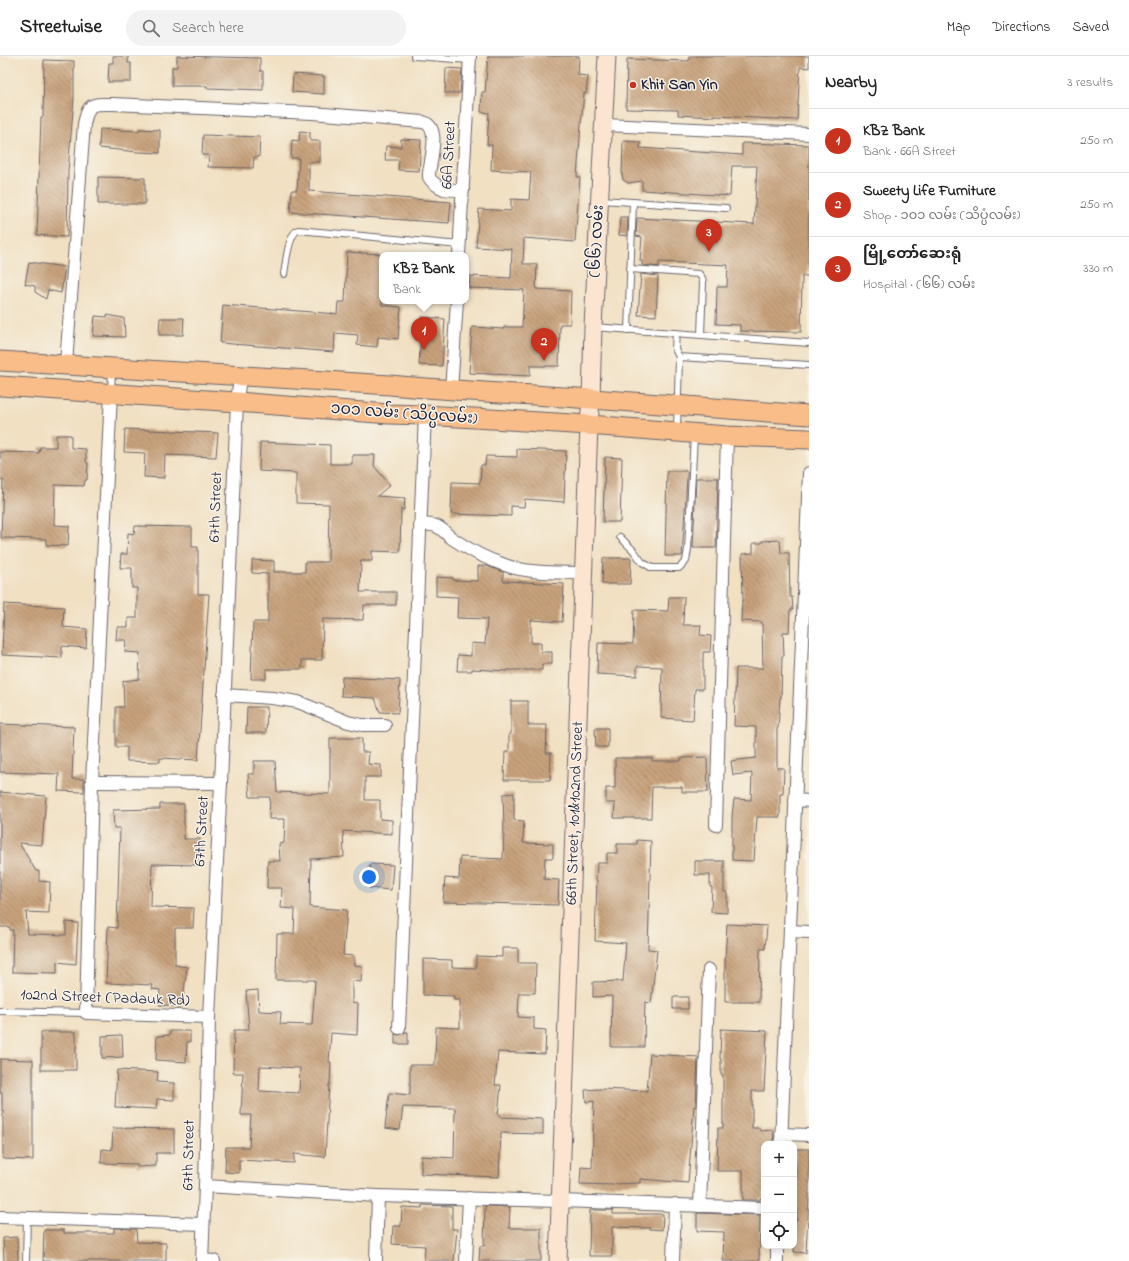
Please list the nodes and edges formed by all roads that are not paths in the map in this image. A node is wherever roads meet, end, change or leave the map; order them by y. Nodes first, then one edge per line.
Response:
1 (414, 56) edge
2 (607, 56) edge
3 (470, 58) edge
4 (604, 125) junction
5 (809, 134) edge
6 (463, 190) junction
7 (599, 200) junction
8 (633, 202) junction
9 (726, 208) dead end
10 (460, 250) edge
11 (630, 269) junction
12 (284, 274) dead end
13 (457, 304) edge
14 (593, 327) junction
15 (628, 330) junction
16 (676, 333) junction
17 (701, 334) junction
18 (809, 343) edge
19 (679, 357) junction
20 (0, 361) edge
21 (44, 363) junction
22 (66, 364) junction
23 (809, 365) edge
24 (112, 367) junction
25 (240, 376) junction
26 (390, 385) junction
27 (0, 386) edge
28 (42, 389) junction
29 (451, 391) junction
30 (111, 394) junction
31 (591, 399) junction
32 (237, 402) junction
33 (677, 406) junction
34 (389, 414) junction
35 (425, 415) junction
36 (809, 415) edge
37 (589, 425) junction
38 (686, 432) junction
39 (728, 436) junction
40 (809, 439) edge
41 (809, 473) edge
42 (420, 524) junction
43 (620, 537) dead end
44 (584, 573) junction
45 (224, 695) junction
46 (385, 725) dead end
47 (92, 782) junction
48 (221, 783) junction
49 (796, 800) junction
50 (809, 800) edge
51 (716, 825) dead end
52 (790, 931) junction
53 (809, 932) edge
54 (709, 970) dead end
55 (0, 1011) edge
56 (86, 1013) junction
57 (209, 1017) junction
58 (399, 1028) dead end
59 (809, 1134) edge
60 (782, 1139) edge
61 (205, 1186) junction
62 (378, 1196) junction
63 (469, 1198) junction
64 (560, 1201) junction
65 (675, 1204) junction
66 (700, 1206) junction
67 (761, 1208) edge
68 (0, 1217) edge
69 (27, 1217) junction
70 (203, 1224) junction
71 (777, 1249) edge
72 (26, 1261) edge
73 (202, 1261) edge
74 (214, 1261) edge
75 (376, 1261) edge
76 (466, 1261) edge
77 (558, 1261) edge
78 (673, 1261) edge
79 (777, 1261) edge

1 - 3 lane
2 - 4 street, (၆၆) လမ်း
3 - 6 street, 66A Street
4 - 5 street
4 - 7 street, (၆၆) လမ်း
6 - 10 street, 66A Street
6 - 22 street
7 - 8 lane
7 - 14 street, (၆၆) လမ်း
8 - 9 lane
8 - 11 lane
10 - 12 lane
11 - 15 lane
11 - 17 lane
13 - 29 street
14 - 15 lane
14 - 31 street, (၆၆) လမ်း
15 - 16 lane
16 - 17 lane
16 - 19 lane
17 - 18 lane
19 - 23 lane
19 - 33 lane
20 - 21 main road, ၁၀၁ လမ်း (သိပ္ပံလမ်း)
21 - 22 main road, ၁၀၁ လမ်း (သိပ္ပံလမ်း)
21 - 28 main road
22 - 24 main road, ၁၀၁ လမ်း (သိပ္ပံလမ်း)
24 - 25 main road, ၁၀၁ လမ်း (သိပ္ပံလမ်း)
24 - 30 lane
25 - 26 main road, ၁၀၁ လမ်း (သိပ္ပံလမ်း)
25 - 32 street, 67th Street
26 - 29 main road, ၁၀၁ လမ်း (သိပ္ပံလမ်း)
26 - 34 main road
27 - 28 main road, ၁၀၁ လမ်း (သိပ္ပံလမ်း)
28 - 30 main road, ၁၀၁ လမ်း (သိပ္ပံလမ်း)
29 - 31 main road, ၁၀၁ လမ်း (သိပ္ပံလမ်း)
30 - 32 main road, ၁၀၁ လမ်း (သိပ္ပံလမ်း)
30 - 47 street
31 - 33 main road, ၁၀၁ လမ်း (သိပ္ပံလမ်း)
31 - 37 street, (၆၆) လမ်း
32 - 34 main road, ၁၀၁ လမ်း (သိပ္ပံလမ်း)
32 - 45 street, 67th Street
33 - 36 main road, ၁၀၁ လမ်း (သိပ္ပံလမ်း)
33 - 38 lane
34 - 35 main road, ၁၀၁ လမ်း (သိပ္ပံလမ်း)
35 - 37 main road, ၁၀၁ လမ်း (သိပ္ပံလမ်း)
35 - 42 street
37 - 38 main road, ၁၀၁ လမ်း (သိပ္ပံလမ်း)
37 - 44 street, 66th Street, 101&102nd Street
38 - 39 main road, ၁၀၁ လမ်း (သိပ္ပံလမ်း)
38 - 43 lane
39 - 40 main road, ၁၀၁ လမ်း (သိပ္ပံလမ်း)
39 - 51 street
41 - 49 street
42 - 44 street
42 - 58 street
44 - 64 street, 66th Street, 101&102nd Street
45 - 46 street
45 - 48 street, 67th Street
47 - 48 street
47 - 56 street
48 - 57 street, 67th Street
49 - 50 street
49 - 52 street
52 - 53 street
52 - 60 street
54 - 66 street
55 - 56 lane, 102nd Street (Padauk Rd)
56 - 57 street, 102nd Street (Padauk Rd)
57 - 61 street, 67th Street
59 - 60 street
61 - 62 street
61 - 70 street, 67th Street
62 - 63 street
62 - 75 street
63 - 64 street
63 - 76 street
64 - 65 street
64 - 77 street, 66th Street, 101&102nd Street
65 - 66 street
65 - 78 street
66 - 67 street
68 - 69 street
69 - 70 street
69 - 72 lane
70 - 73 street, 67th Street
71 - 79 street
73 - 74 street

